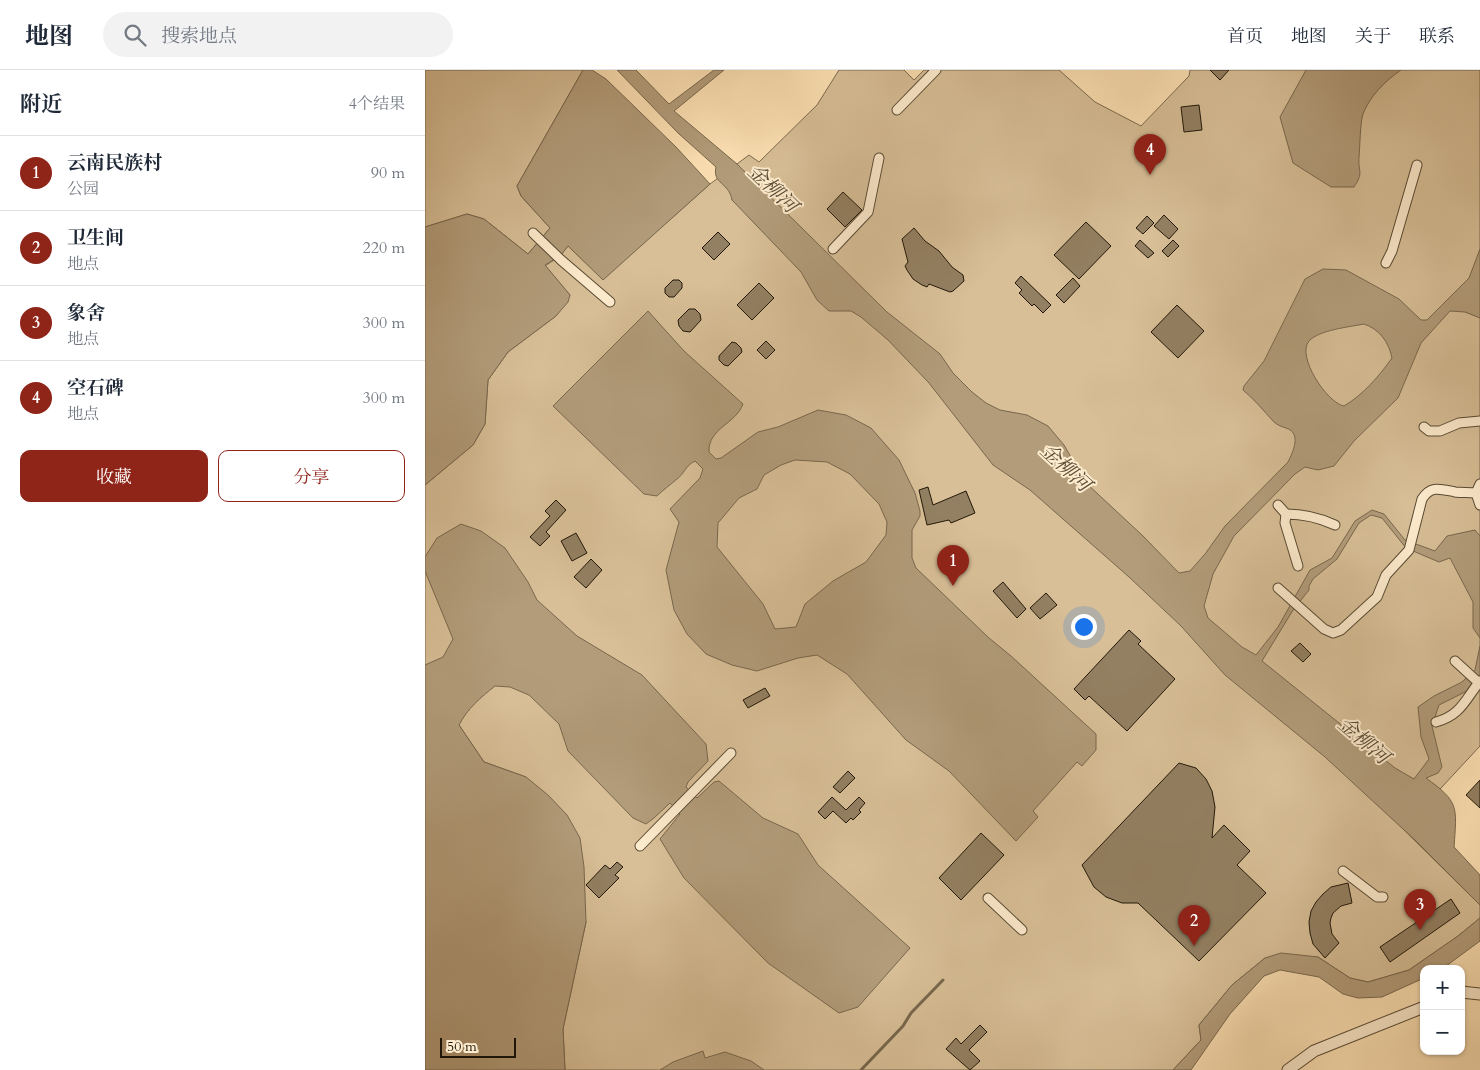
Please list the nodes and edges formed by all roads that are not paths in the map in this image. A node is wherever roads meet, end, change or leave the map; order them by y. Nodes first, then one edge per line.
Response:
1 (936, 70) edge
2 (897, 110) dead end
3 (879, 158) dead end
4 (1417, 165) dead end
5 (533, 233) dead end
6 (833, 249) dead end
7 (1386, 263) dead end
8 (610, 302) dead end
9 (1480, 421) edge
10 (1424, 427) dead end
11 (1478, 488) edge
12 (1278, 505) dead end
13 (1480, 505) edge
14 (1286, 514) junction
15 (1335, 525) dead end
16 (1298, 566) dead end
17 (1278, 588) dead end
18 (1455, 661) dead end
19 (1478, 682) edge
20 (1436, 722) dead end
21 (731, 754) dead end
22 (640, 846) dead end
23 (1343, 871) dead end
24 (1383, 897) dead end
25 (988, 898) dead end
26 (1022, 930) dead end
27 (1465, 992) edge
28 (1480, 994) edge
29 (1420, 1009) edge
30 (1288, 1070) edge

1 - 2 street
3 - 6 street
4 - 7 street
5 - 8 street
9 - 10 street
11 - 13 street
11 - 17 street
12 - 14 street
14 - 15 street
14 - 16 street
18 - 19 street
19 - 20 street
21 - 22 street
23 - 24 street
25 - 26 street
27 - 28 street
29 - 30 street

